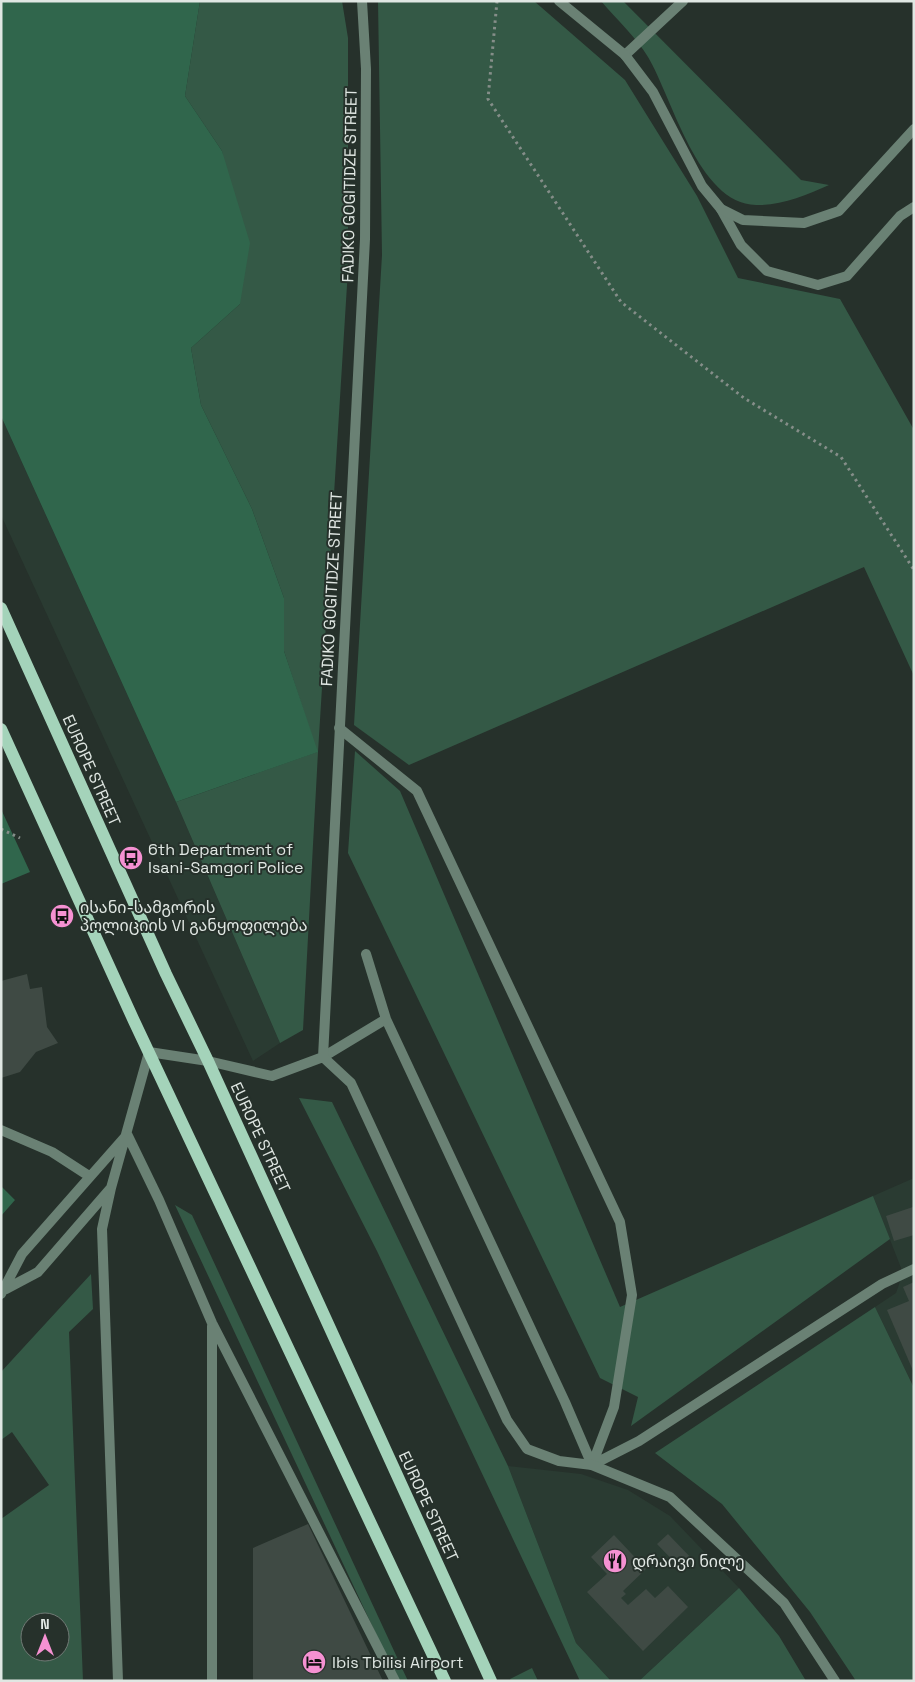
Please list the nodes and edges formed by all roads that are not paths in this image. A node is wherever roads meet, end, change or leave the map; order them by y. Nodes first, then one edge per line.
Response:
1 (362, 1) edge
2 (559, 1) edge
3 (683, 1) edge
4 (625, 55) junction
5 (914, 128) edge
6 (914, 207) edge
7 (721, 210) junction
8 (1, 608) edge
9 (338, 728) junction
10 (1, 729) edge
11 (366, 954) dead end
12 (386, 1019) junction
13 (149, 1052) junction
14 (323, 1057) junction
15 (208, 1060) junction
16 (1, 1130) edge
17 (127, 1134) junction
18 (89, 1176) junction
19 (111, 1188) junction
20 (914, 1269) edge
21 (3, 1291) edge
22 (212, 1323) junction
23 (592, 1465) junction
24 (118, 1681) edge
25 (212, 1681) edge
26 (395, 1681) edge
27 (445, 1681) edge
28 (491, 1681) edge
29 (836, 1681) edge

1 - 9 street, FADIKO GOGITIDZE STREET
2 - 4 street
3 - 4 street
4 - 7 street
5 - 7 street
6 - 7 street
8 - 15 main road, EUROPE STREET
9 - 14 street, FADIKO GOGITIDZE STREET
9 - 23 street
10 - 13 main road
11 - 12 street
12 - 14 street
12 - 23 street
13 - 15 street
13 - 17 street
13 - 27 main road
14 - 15 street
14 - 23 street
15 - 28 main road, EUROPE STREET
16 - 18 street
17 - 18 street
17 - 19 street
17 - 22 street
18 - 21 street
19 - 21 street
19 - 24 street
20 - 23 street
22 - 25 street
22 - 26 street
23 - 29 street

